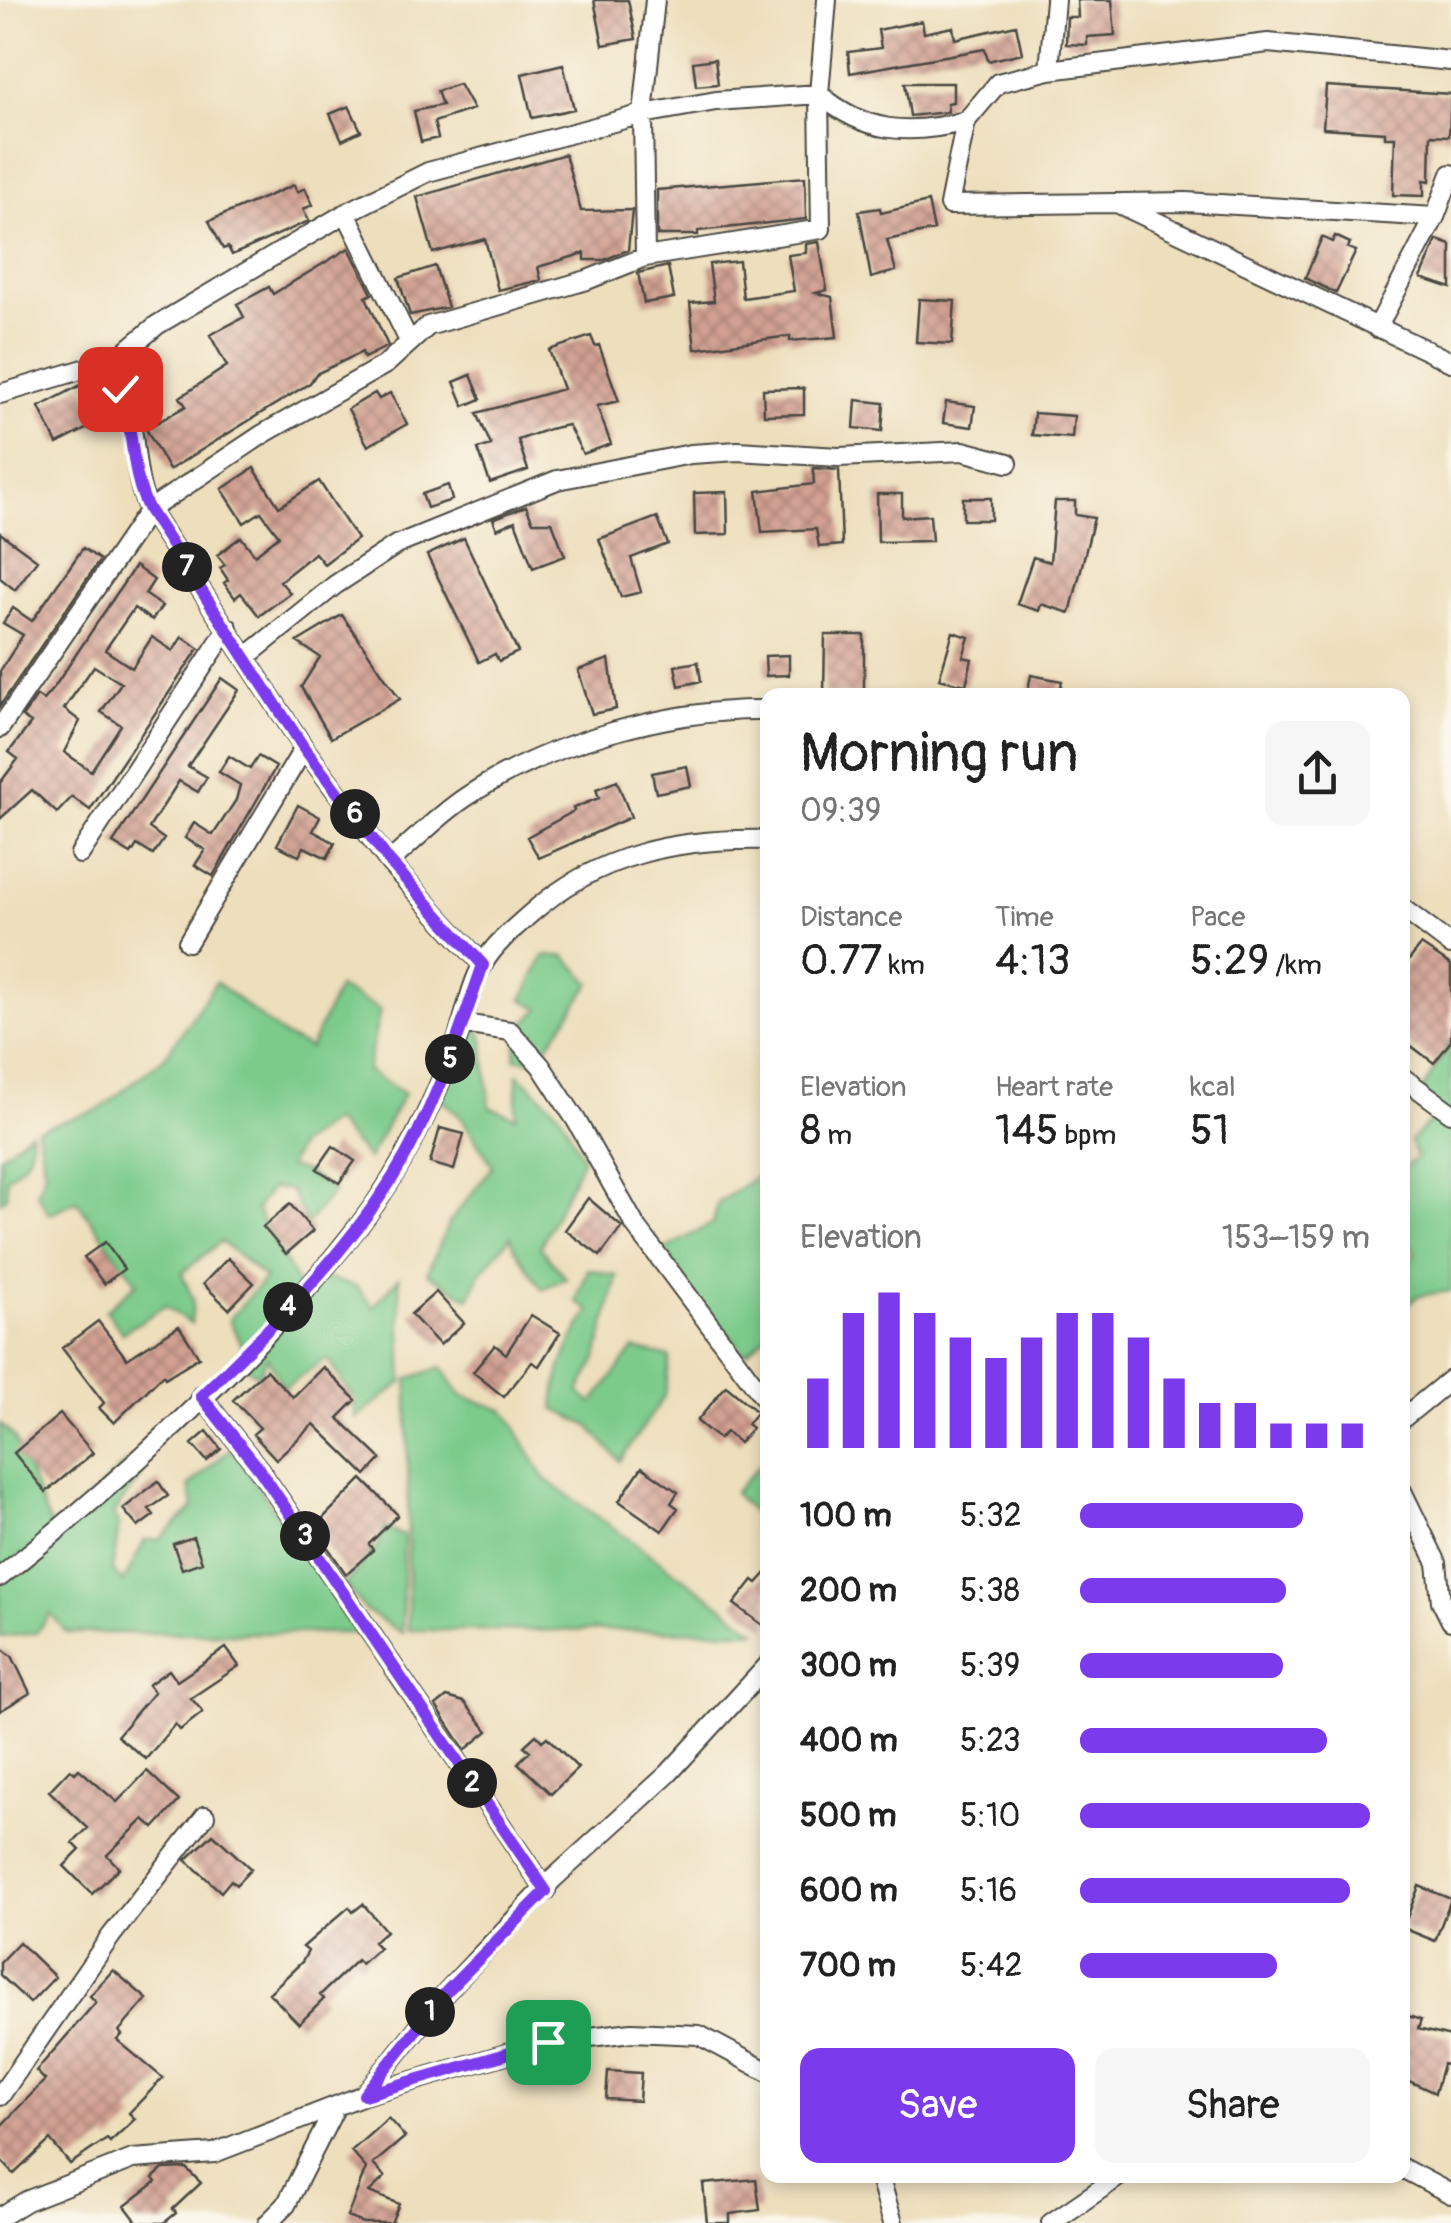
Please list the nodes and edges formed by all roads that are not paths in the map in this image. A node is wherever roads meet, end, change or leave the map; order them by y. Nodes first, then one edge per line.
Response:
1 (654, 0) edge
2 (827, 0) edge
3 (1055, 0) edge
4 (1451, 61) edge
5 (1049, 70) junction
6 (819, 94) junction
7 (643, 114) junction
8 (966, 121) junction
9 (1451, 174) edge
10 (1117, 203) junction
11 (346, 213) junction
12 (1435, 218) junction
13 (645, 257) junction
14 (1376, 328) junction
15 (409, 341) junction
16 (1451, 362) edge
17 (101, 372) junction
18 (0, 394) edge
19 (1008, 463) dead end
20 (149, 510) junction
21 (228, 628) junction
22 (246, 657) junction
23 (760, 711) edge
24 (0, 728) edge
25 (304, 748) junction
26 (760, 840) edge
27 (80, 854) dead end
28 (390, 862) junction
29 (1410, 914) edge
30 (188, 942) dead end
31 (1451, 945) edge
32 (483, 965) junction
33 (463, 1024) junction
34 (1410, 1084) edge
35 (1451, 1114) edge
36 (1451, 1379) edge
37 (760, 1392) edge
38 (201, 1396) junction
39 (1410, 1413) edge
40 (1410, 1508) edge
41 (0, 1576) edge
42 (1451, 1621) edge
43 (760, 1674) edge
44 (205, 1816) dead end
45 (546, 1891) junction
46 (760, 2068) edge
47 (364, 2095) junction
48 (0, 2096) edge
49 (336, 2106) junction
50 (1410, 2172) edge
51 (881, 2183) edge
52 (1110, 2183) edge
53 (1451, 2194) edge
54 (3, 2209) edge
55 (268, 2223) edge
56 (893, 2223) edge
57 (1051, 2223) edge

1 - 7 street
2 - 6 street
3 - 5 street
4 - 5 street
5 - 8 street
6 - 7 street
6 - 8 street
6 - 13 street
7 - 11 street
7 - 13 street
8 - 10 street
9 - 12 street
10 - 12 street
10 - 14 street
11 - 15 street
11 - 17 street
12 - 14 street
13 - 15 street
14 - 16 street
15 - 20 street
17 - 18 street
17 - 20 street
19 - 22 street
20 - 21 street
20 - 24 street
21 - 22 street
21 - 27 street
22 - 25 street
23 - 28 street
25 - 28 street
25 - 30 street
26 - 32 street
28 - 32 street
29 - 31 street
32 - 33 street
33 - 37 street
33 - 38 street
34 - 35 street
36 - 39 street
38 - 41 street
38 - 45 street
40 - 42 street
43 - 45 street
44 - 48 street
45 - 47 street
46 - 47 street
47 - 49 street
49 - 54 street
49 - 55 street
50 - 53 street
51 - 56 street
52 - 57 street

